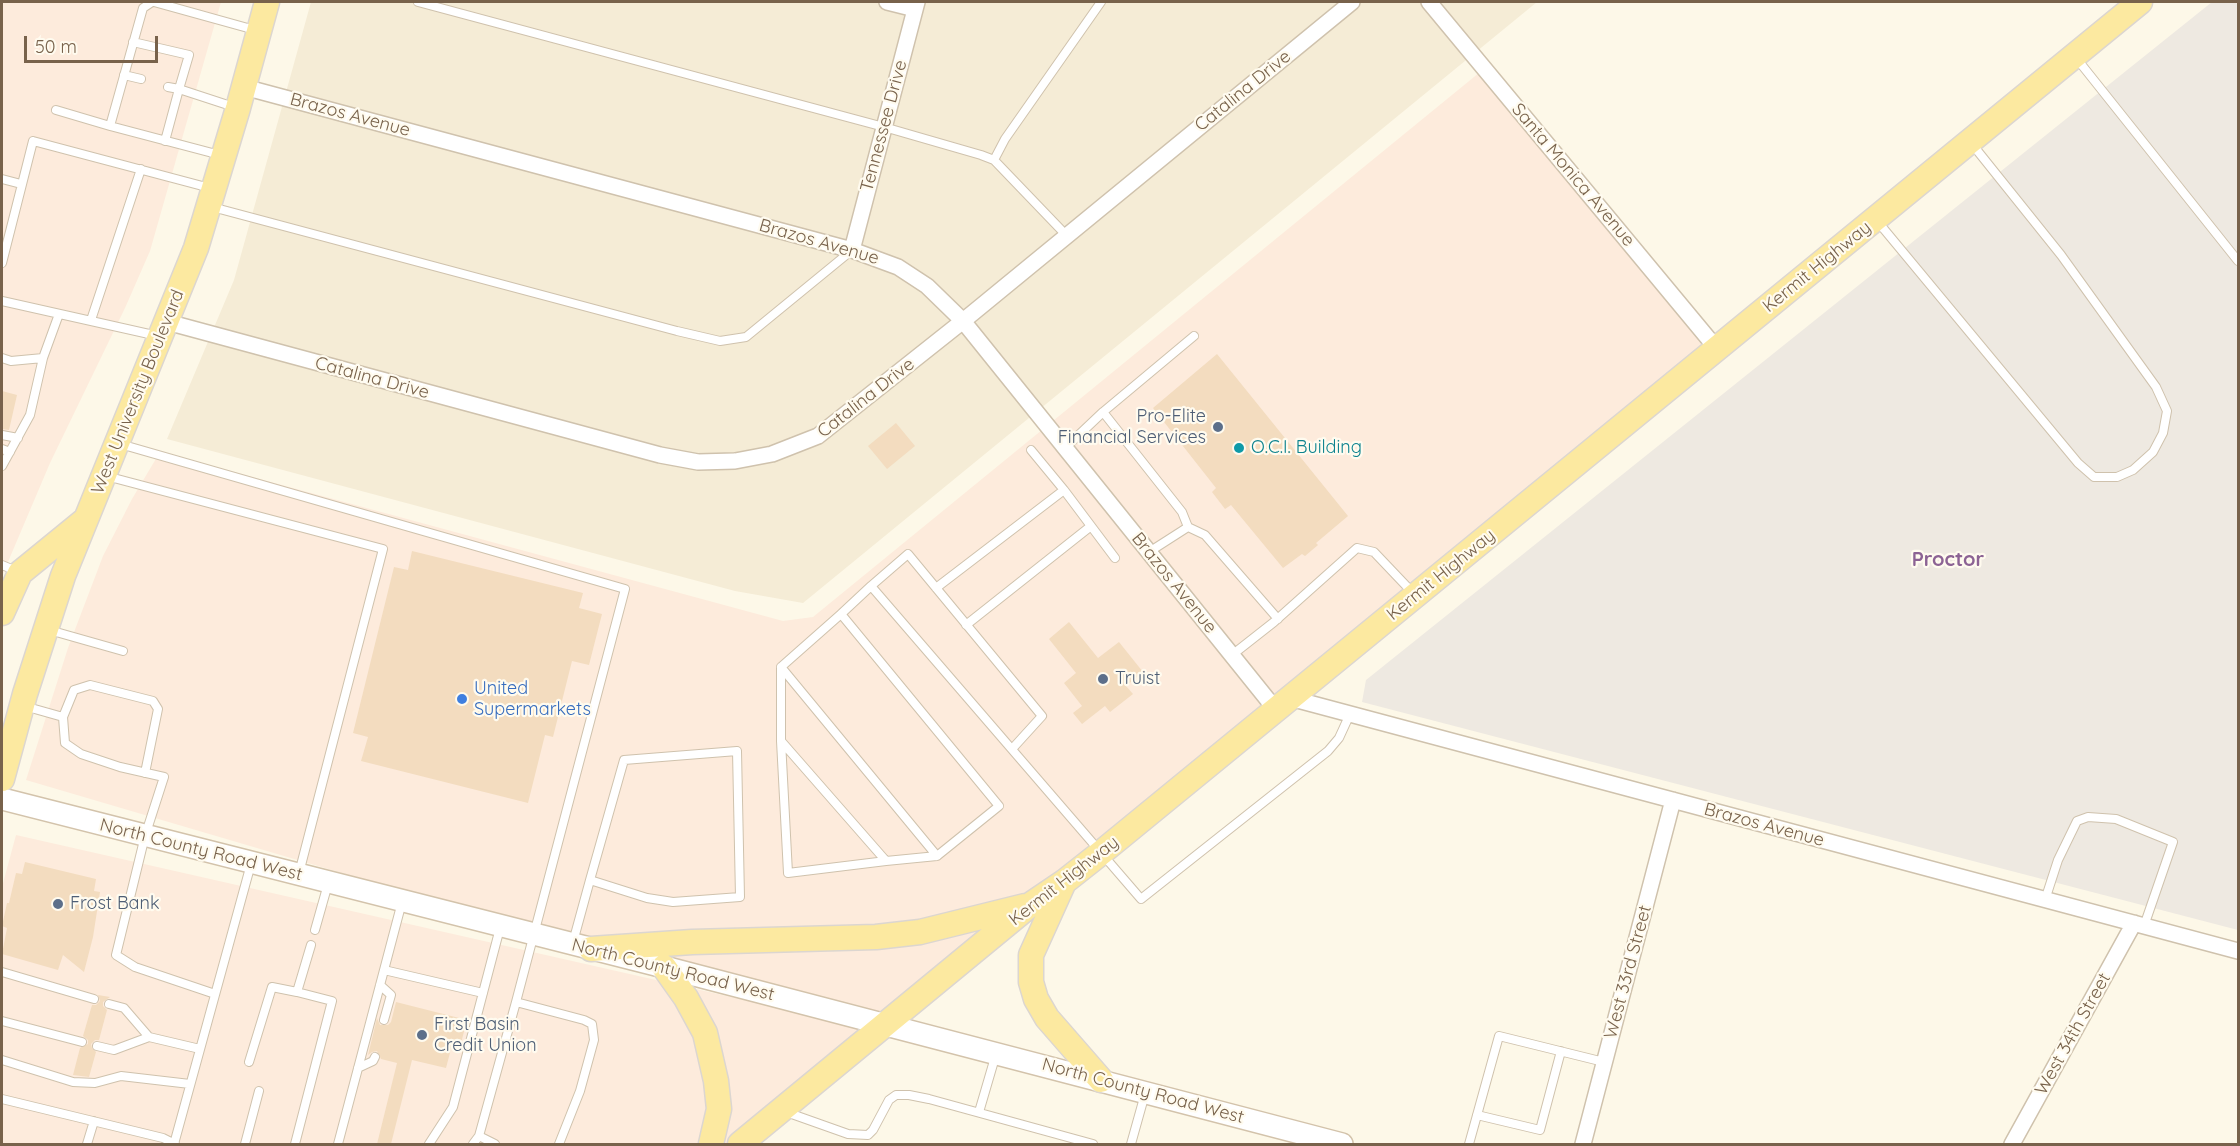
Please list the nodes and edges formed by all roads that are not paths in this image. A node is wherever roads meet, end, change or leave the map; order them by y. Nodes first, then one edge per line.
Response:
1 (153, 2) edge
2 (267, 2) edge
3 (418, 2) edge
4 (887, 2) edge
5 (1101, 2) edge
6 (1352, 2) edge
7 (1429, 2) edge
8 (2140, 2) edge
9 (916, 5) edge
10 (259, 31) junction
11 (133, 42) junction
12 (2074, 56) junction
13 (124, 75) junction
14 (141, 79) dead end
15 (168, 87) dead end
16 (179, 90) junction
17 (241, 97) junction
18 (56, 110) dead end
19 (110, 126) junction
20 (884, 127) junction
21 (165, 141) junction
22 (1969, 141) junction
23 (224, 156) junction
24 (994, 160) junction
25 (141, 169) junction
26 (2, 179) edge
27 (21, 184) junction
28 (212, 198) junction
29 (1876, 218) junction
30 (1066, 236) junction
31 (852, 250) junction
32 (2238, 261) edge
33 (2, 263) edge
34 (2, 301) edge
35 (59, 314) junction
36 (91, 320) junction
37 (963, 321) junction
38 (164, 330) junction
39 (1194, 336) dead end
40 (1717, 349) junction
41 (2, 358) edge
42 (43, 358) junction
43 (1103, 412) junction
44 (2, 435) edge
45 (18, 438) junction
46 (117, 444) junction
47 (1065, 448) junction
48 (2, 449) edge
49 (1031, 450) dead end
50 (10, 452) junction
51 (2, 466) edge
52 (104, 476) junction
53 (1064, 490) junction
54 (87, 519) junction
55 (1090, 526) junction
56 (1188, 527) junction
57 (1149, 552) junction
58 (1115, 558) dead end
59 (11, 569) edge
60 (871, 586) junction
61 (936, 588) junction
62 (1415, 596) junction
63 (2, 613) edge
64 (841, 614) junction
65 (1278, 619) junction
66 (966, 625) junction
67 (46, 629) junction
68 (123, 651) dead end
69 (1232, 655) junction
70 (782, 667) junction
71 (1283, 704) junction
72 (21, 706) junction
73 (1350, 714) junction
74 (63, 717) junction
75 (780, 741) junction
76 (1012, 749) junction
77 (145, 773) junction
78 (2, 779) edge
79 (2, 800) edge
80 (1674, 800) junction
81 (145, 836) junction
82 (1102, 852) junction
83 (937, 856) junction
84 (886, 861) junction
85 (251, 863) junction
86 (299, 875) junction
87 (590, 880) junction
88 (329, 882) junction
89 (1064, 882) junction
90 (2045, 900) junction
91 (402, 901) junction
92 (1030, 905) junction
93 (2139, 925) junction
94 (500, 926) junction
95 (315, 930) dead end
96 (534, 934) junction
97 (311, 945) dead end
98 (582, 946) junction
99 (2238, 951) edge
100 (664, 967) junction
101 (384, 970) junction
102 (2, 972) edge
103 (380, 985) junction
104 (297, 992) junction
105 (483, 993) junction
106 (215, 994) junction
107 (94, 999) dead end
108 (516, 1002) junction
109 (109, 1004) dead end
110 (384, 1020) dead end
111 (2, 1022) edge
112 (887, 1025) junction
113 (149, 1037) junction
114 (82, 1042) dead end
115 (97, 1046) dead end
116 (200, 1049) junction
117 (1561, 1051) junction
118 (996, 1053) junction
119 (375, 1057) dead end
120 (2, 1060) edge
121 (249, 1062) dead end
122 (1604, 1062) junction
123 (358, 1068) junction
124 (1101, 1080) junction
125 (190, 1084) junction
126 (260, 1091) dead end
127 (1146, 1092) junction
128 (2, 1099) edge
129 (781, 1111) junction
130 (979, 1112) junction
131 (1477, 1115) junction
132 (94, 1121) junction
133 (478, 1136) junction
134 (87, 1144) edge
135 (174, 1144) edge
136 (245, 1144) edge
137 (295, 1144) edge
138 (338, 1144) edge
139 (429, 1144) edge
140 (473, 1144) edge
141 (495, 1144) edge
142 (559, 1144) edge
143 (711, 1144) edge
144 (740, 1144) edge
145 (1094, 1144) edge
146 (1131, 1144) edge
147 (1342, 1144) edge
148 (1469, 1144) edge
149 (1582, 1144) edge
150 (2012, 1144) edge

1 - 10 lane
1 - 11 lane
2 - 10 main road, West University Boulevard
3 - 20 lane
4 - 9 street
5 - 24 lane
6 - 30 street, Catalina Drive
7 - 40 street, Santa Monica Avenue
8 - 12 main road, Kermit Highway
9 - 20 street, Tennessee Drive
10 - 17 main road, West University Boulevard
11 - 13 lane
11 - 16 lane
12 - 22 main road, Kermit Highway
12 - 32 lane
13 - 14 lane
13 - 19 lane
15 - 16 lane
16 - 17 lane
16 - 21 lane
17 - 23 main road, West University Boulevard
17 - 31 street, Brazos Avenue
18 - 19 lane
19 - 21 lane
20 - 24 lane
20 - 31 street, Tennessee Drive
21 - 23 lane
22 - 29 main road, Kermit Highway
22 - 29 lane
23 - 28 main road, West University Boulevard
24 - 30 lane
25 - 27 lane
25 - 28 lane
25 - 36 lane
26 - 27 lane
27 - 33 lane
28 - 31 lane
28 - 38 main road, West University Boulevard
29 - 40 main road, Kermit Highway
30 - 37 street, Catalina Drive
31 - 37 street, Brazos Avenue
34 - 35 lane
35 - 36 lane
35 - 42 lane
36 - 38 lane
37 - 38 street, Catalina Drive
37 - 47 street, Brazos Avenue
38 - 46 main road, West University Boulevard
39 - 43 lane
40 - 62 main road, Kermit Highway
41 - 42 lane
42 - 45 lane
43 - 47 lane
43 - 56 lane
44 - 45 lane
45 - 50 lane
46 - 52 main road, West University Boulevard
46 - 96 lane
47 - 57 street, Brazos Avenue
48 - 50 lane
49 - 53 lane
50 - 51 lane
52 - 54 main road, West University Boulevard
52 - 86 lane
53 - 55 lane
53 - 61 lane
54 - 59 main road
54 - 67 main road, West University Boulevard
55 - 58 lane
55 - 66 lane
56 - 57 lane
56 - 65 lane
57 - 69 street, Brazos Avenue
59 - 63 main road
60 - 61 lane
60 - 64 lane
60 - 76 lane
61 - 66 lane
62 - 65 lane
62 - 71 main road, Kermit Highway
64 - 70 lane
64 - 83 lane
65 - 69 lane
66 - 76 lane
67 - 68 lane
67 - 72 main road, West University Boulevard
69 - 71 street, Brazos Avenue
70 - 75 lane
70 - 83 lane
71 - 73 street, Brazos Avenue
71 - 82 main road, Kermit Highway
72 - 74 lane
72 - 78 main road, West University Boulevard
73 - 80 street, Brazos Avenue
73 - 82 lane
74 - 77 lane
74 - 77 lane
75 - 84 lane
75 - 84 lane
76 - 82 lane
77 - 81 lane
79 - 81 main road, North County Road West
80 - 90 street, Brazos Avenue
80 - 122 street, West 33rd Street
81 - 85 main road, North County Road West
81 - 106 lane
82 - 89 main road, Kermit Highway
83 - 84 lane
85 - 86 main road, North County Road West
85 - 106 lane
86 - 88 main road, North County Road West
87 - 87 lane
87 - 98 lane
88 - 91 main road, North County Road West
88 - 95 lane
89 - 92 main road, Kermit Highway
89 - 124 main road
90 - 93 street, Brazos Avenue
90 - 93 lane
91 - 94 main road, North County Road West
91 - 101 lane
92 - 98 main road
92 - 112 main road, Kermit Highway
93 - 99 street, Brazos Avenue
93 - 150 street, West 34th Street
94 - 96 main road, North County Road West
94 - 105 lane
96 - 98 main road, North County Road West
96 - 108 lane
97 - 104 lane
98 - 100 main road, North County Road West
100 - 112 main road, North County Road West
100 - 143 main road
101 - 103 lane
101 - 105 lane
102 - 107 lane
103 - 110 lane
103 - 123 lane
104 - 121 lane
104 - 137 lane
105 - 139 lane
106 - 116 lane
108 - 133 lane
108 - 142 lane
109 - 113 lane
111 - 114 lane
112 - 118 main road, North County Road West
112 - 129 main road, Kermit Highway
113 - 115 lane
113 - 116 lane
116 - 125 lane
117 - 122 lane
117 - 131 lane
117 - 131 lane
118 - 124 main road, North County Road West
118 - 130 lane
119 - 123 lane
120 - 125 lane
122 - 149 street, West 33rd Street
123 - 138 lane
124 - 127 main road, North County Road West
125 - 135 lane
126 - 136 lane
127 - 146 lane
127 - 147 main road, North County Road West
128 - 132 lane
129 - 130 lane
129 - 144 main road, Kermit Highway
130 - 145 lane
131 - 148 lane
132 - 134 lane
132 - 135 lane
133 - 140 lane
133 - 141 lane

